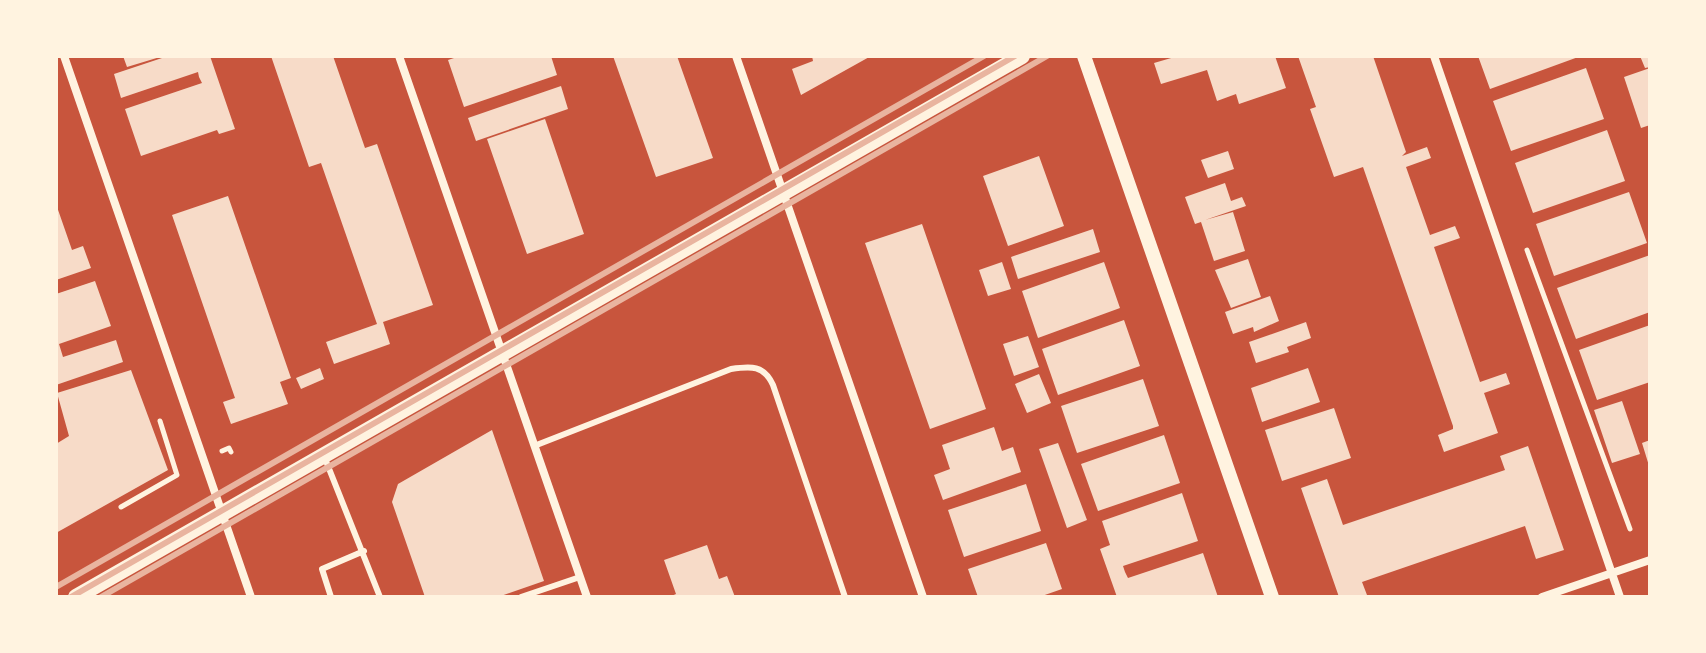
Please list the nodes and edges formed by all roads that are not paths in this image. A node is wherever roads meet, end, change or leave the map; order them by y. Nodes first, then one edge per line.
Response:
1 (64, 56) edge
2 (399, 56) edge
3 (736, 56) edge
4 (1022, 56) edge
5 (1084, 56) edge
6 (1434, 56) edge
7 (783, 192) junction
8 (502, 353) junction
9 (534, 446) junction
10 (323, 455) junction
11 (222, 513) junction
12 (364, 551) junction
13 (1650, 560) edge
14 (1612, 573) junction
15 (580, 577) junction
16 (76, 597) edge
17 (251, 597) edge
18 (331, 597) edge
19 (380, 597) edge
20 (521, 597) edge
21 (587, 597) edge
22 (845, 597) edge
23 (923, 597) edge
24 (1272, 597) edge
25 (1542, 597) edge
26 (1620, 597) edge

1 - 11 street
2 - 8 street
3 - 7 street
4 - 7 main road
5 - 24 street
6 - 14 street
7 - 8 main road
7 - 23 street
8 - 9 street
8 - 10 main road
9 - 15 street
9 - 22 lane
10 - 11 main road
10 - 12 lane
11 - 16 main road
11 - 17 street
12 - 18 lane
12 - 19 lane
13 - 14 street
14 - 25 street
14 - 26 street
15 - 20 lane
15 - 21 street

